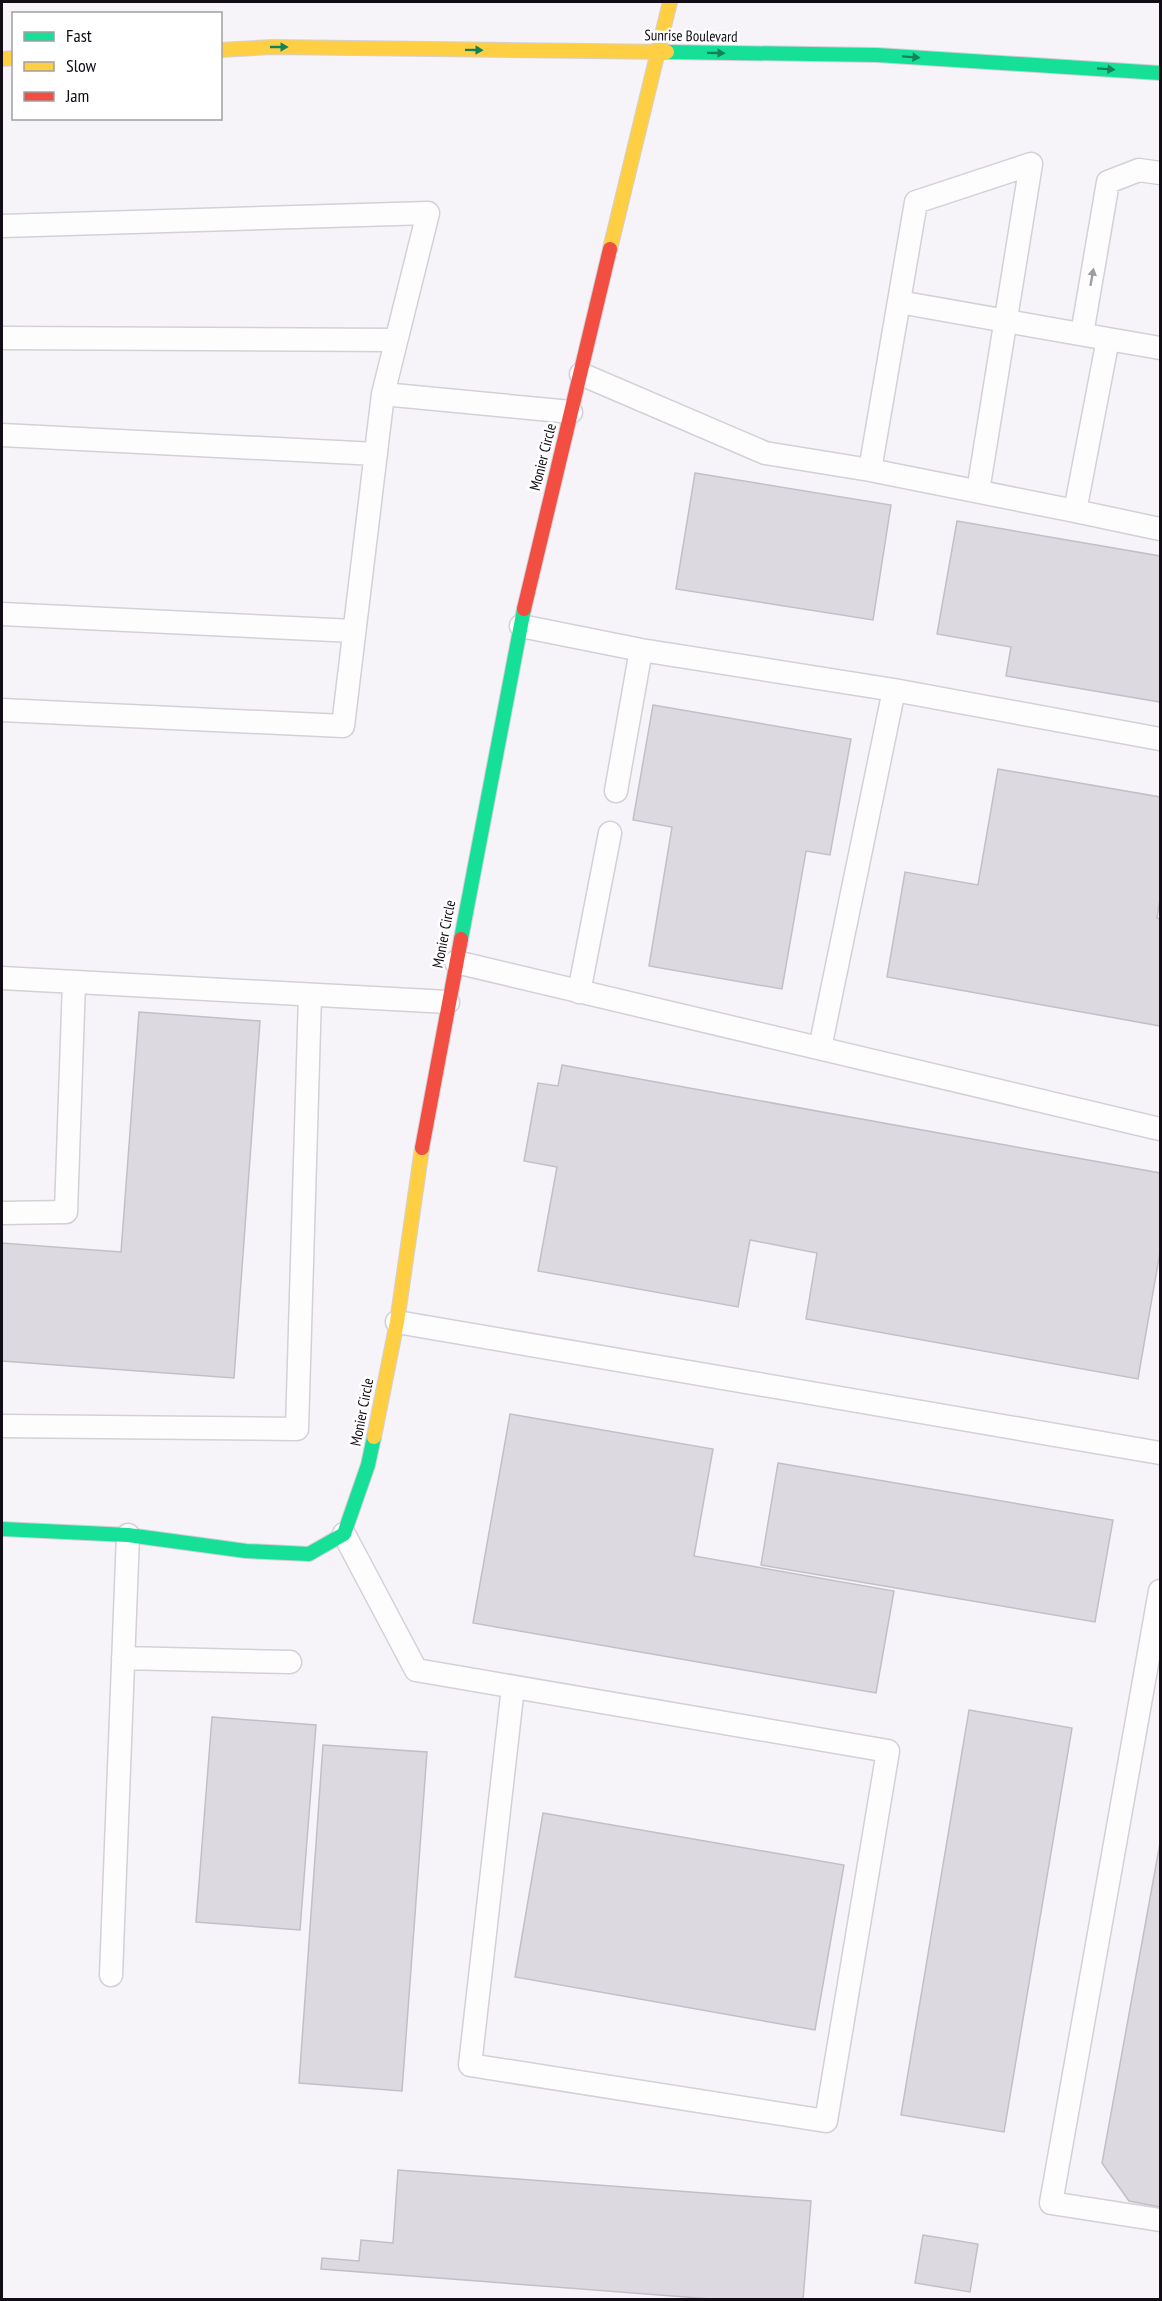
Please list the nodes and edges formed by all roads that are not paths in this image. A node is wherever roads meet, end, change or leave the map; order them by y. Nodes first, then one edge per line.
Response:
1 (670, 2) edge
2 (222, 50) edge
3 (658, 51) junction
4 (1161, 73) edge
5 (1161, 173) edge
6 (2, 226) edge
7 (898, 302) junction
8 (1006, 322) junction
9 (1082, 334) junction
10 (2, 338) edge
11 (1108, 339) junction
12 (396, 340) junction
13 (1161, 348) edge
14 (580, 374) junction
15 (383, 394) junction
16 (572, 412) junction
17 (2, 435) edge
18 (375, 454) junction
19 (870, 470) junction
20 (978, 491) junction
21 (1075, 511) junction
22 (1161, 529) edge
23 (2, 614) edge
24 (521, 626) junction
25 (354, 631) junction
26 (641, 650) junction
27 (894, 690) junction
28 (2, 710) edge
29 (1161, 739) edge
30 (616, 791) dead end
31 (610, 833) dead end
32 (456, 962) junction
33 (2, 978) edge
34 (74, 982) junction
35 (579, 992) junction
36 (310, 995) junction
37 (448, 1002) junction
38 (820, 1048) junction
39 (1161, 1129) edge
40 (2, 1213) edge
41 (397, 1322) junction
42 (2, 1426) edge
43 (1161, 1453) edge
44 (2, 1529) edge
45 (344, 1534) junction
46 (128, 1535) junction
47 (1161, 1591) edge
48 (123, 1658) junction
49 (290, 1662) dead end
50 (513, 1687) junction
51 (111, 1975) dead end
52 (1161, 2220) edge

1 - 3 street, Monier Circle
2 -> 3 street, Sunrise Boulevard
3 -> 4 street, Sunrise Boulevard
3 - 14 street, Monier Circle
9 -> 5 lane
6 - 12 lane
7 - 8 lane
7 - 8 lane
7 - 19 lane
8 - 9 lane
8 - 20 lane
9 - 11 lane
10 - 12 lane
11 - 13 lane
11 - 21 lane
12 - 15 lane
14 - 16 street, Monier Circle
14 - 19 lane
15 - 16 lane
15 - 18 lane
16 - 24 street, Monier Circle
17 - 18 lane
18 - 25 lane
19 - 20 lane
20 - 21 lane
21 - 22 lane
23 - 25 lane
24 - 26 lane
24 - 32 street, Monier Circle
25 - 28 lane
26 - 27 lane
26 - 30 lane
27 - 29 lane
27 - 38 lane
31 - 35 lane
32 - 35 lane
32 - 37 street, Monier Circle
33 - 34 lane
34 - 36 lane
34 - 40 lane
35 - 38 lane
36 - 37 lane
36 - 42 lane
37 - 41 street, Monier Circle
38 - 39 lane
41 - 43 lane
41 - 45 street, Monier Circle
44 - 46 street
45 - 46 street
45 - 50 lane
46 - 48 lane
47 - 52 lane
48 - 49 lane
48 - 51 lane
50 - 50 lane

